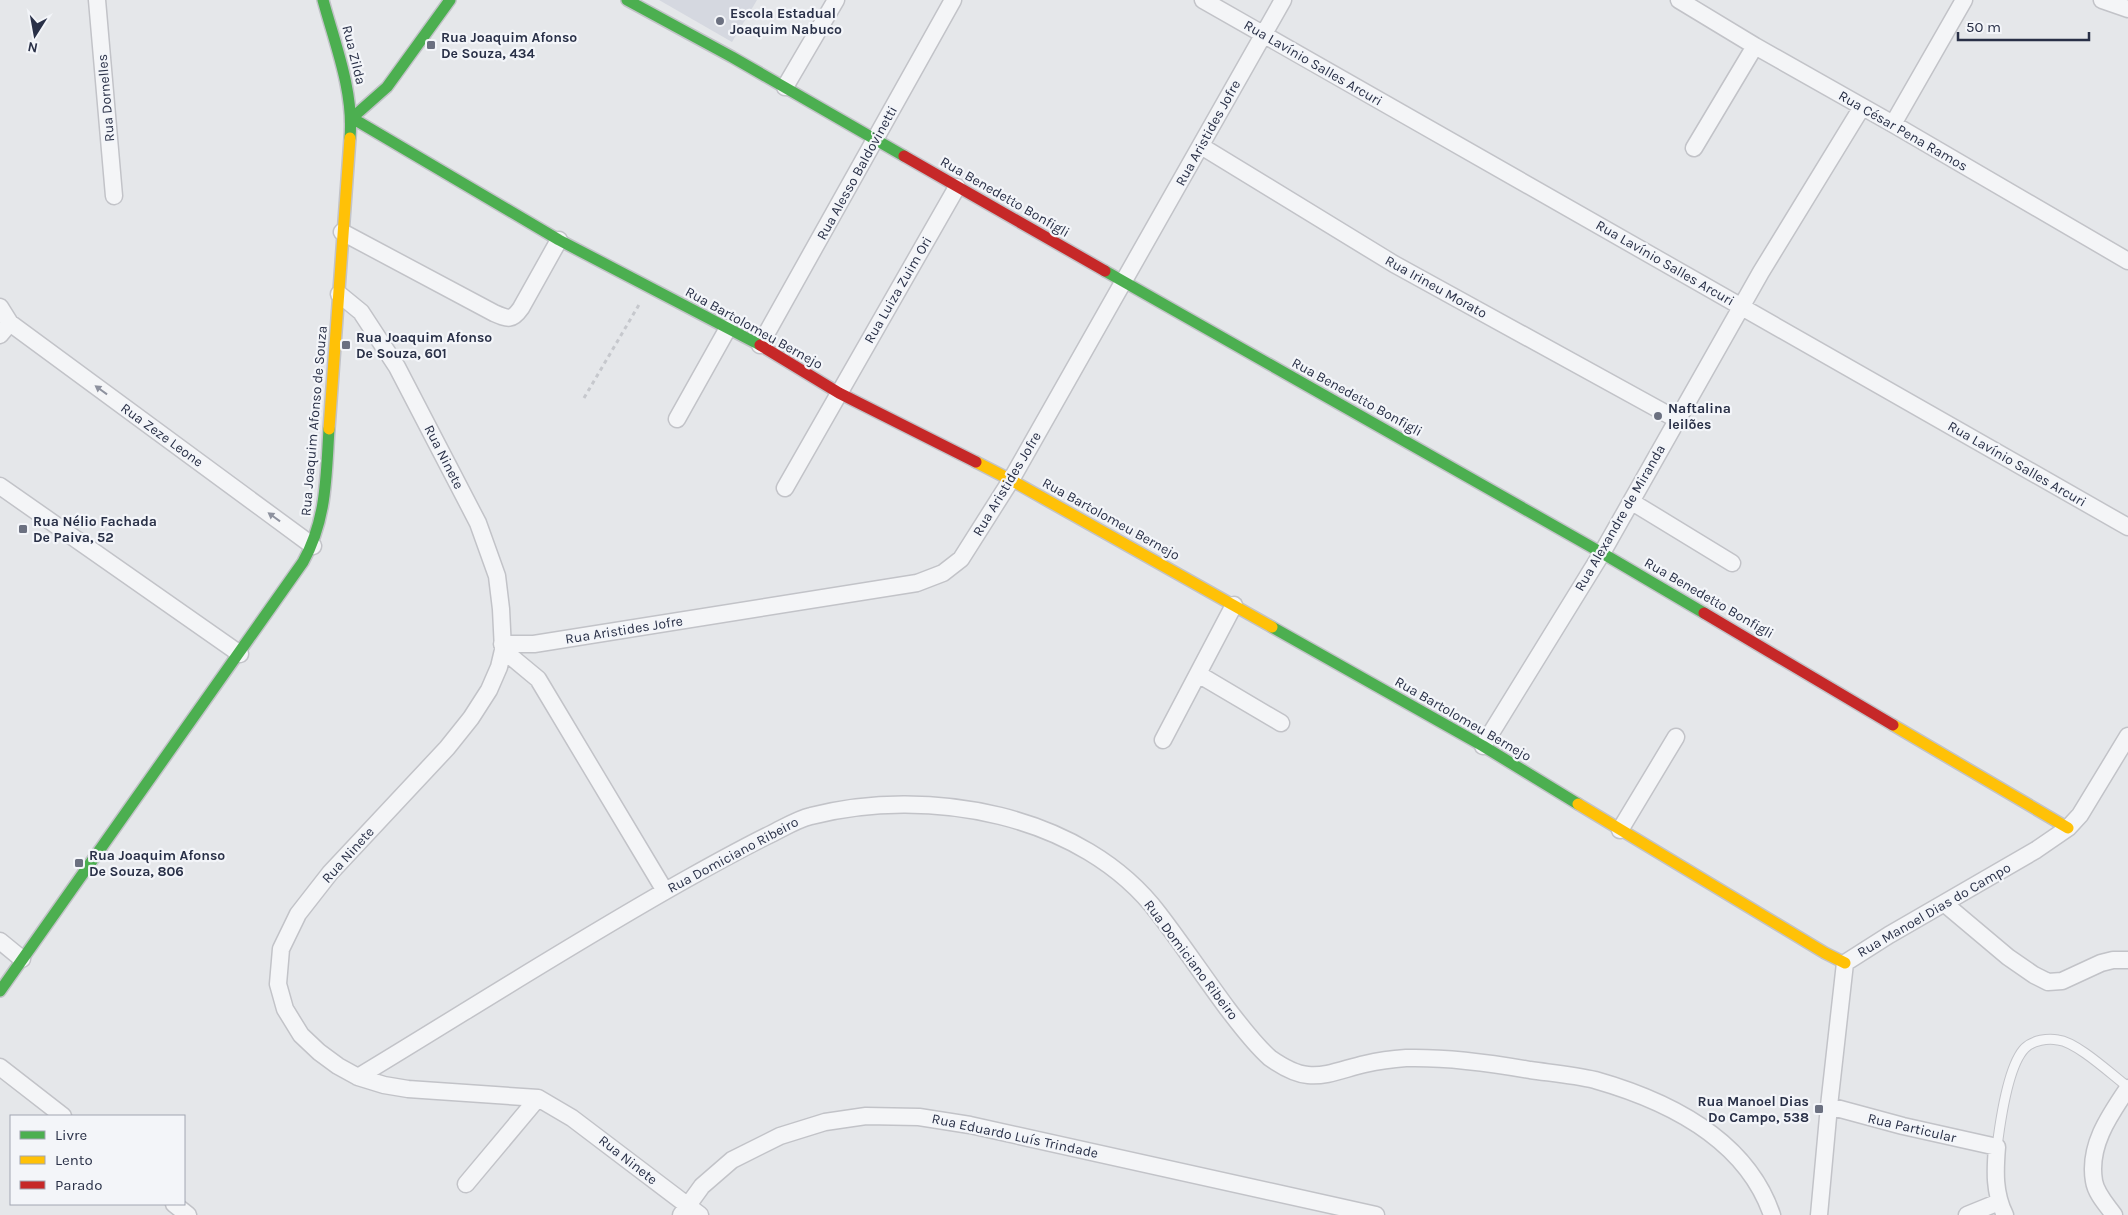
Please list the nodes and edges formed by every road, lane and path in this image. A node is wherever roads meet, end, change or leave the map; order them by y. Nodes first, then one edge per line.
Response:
1 (97, 0) edge
2 (323, 0) edge
3 (450, 0) edge
4 (627, 0) edge
5 (836, 0) edge
6 (953, 0) edge
7 (1203, 0) edge
8 (1283, 0) edge
9 (1679, 0) edge
10 (1964, 0) edge
11 (2102, 0) edge
12 (2128, 9) edge
13 (1263, 35) junction
14 (1755, 46) junction
15 (785, 87) junction
16 (1862, 107) junction
17 (352, 118) junction
18 (1893, 124) junction
19 (876, 140) junction
20 (1201, 146) junction
21 (1694, 148) dead end
22 (957, 187) junction
23 (114, 196) dead end
24 (342, 232) junction
25 (559, 240) junction
26 (2128, 261) edge
27 (1124, 282) junction
28 (648, 287) junction
29 (340, 294) junction
30 (1742, 306) junction
31 (0, 307) edge
32 (728, 328) junction
33 (5, 329) edge
34 (760, 345) junction
35 (839, 394) junction
36 (584, 398) dead end
37 (677, 419) dead end
38 (1676, 419) junction
39 (1011, 480) junction
40 (0, 486) edge
41 (785, 488) dead end
42 (1632, 502) junction
43 (2128, 527) edge
44 (313, 546) junction
45 (1602, 553) junction
46 (1732, 563) dead end
47 (1234, 605) junction
48 (503, 647) junction
49 (240, 654) junction
50 (1198, 674) junction
51 (1281, 723) dead end
52 (2128, 736) edge
53 (1676, 737) dead end
54 (1163, 740) dead end
55 (1483, 746) junction
56 (2123, 756) edge
57 (2068, 828) junction
58 (1620, 830) junction
59 (664, 891) junction
60 (1945, 904) junction
61 (0, 941) edge
62 (22, 959) junction
63 (2128, 960) edge
64 (1846, 963) junction
65 (0, 991) edge
66 (0, 1067) edge
67 (358, 1077) junction
68 (2128, 1088) edge
69 (538, 1098) junction
70 (1829, 1106) junction
71 (61, 1115) edge
72 (1997, 1147) junction
73 (466, 1184) dead end
74 (175, 1205) edge
75 (2002, 1209) edge
76 (690, 1212) edge
77 (188, 1215) edge
78 (1376, 1215) edge
79 (1772, 1215) edge
80 (1819, 1215) edge
81 (1967, 1215) edge
82 (2114, 1215) edge

1 - 23 street, Rua Dornelles
2 - 17 street, Rua Zilda
3 - 17 street
4 - 15 street, Rua Benedetto Bonfigli
5 - 15 street
6 - 19 street, Rua Alesso Baldovinetti
7 - 13 street, Rua Lavínio Salles Arcuri
8 - 13 street, Rua Aristides Jofre
9 - 14 street, Rua César Pena Ramos
10 - 18 street
11 - 12 street
13 - 20 street, Rua Aristides Jofre
13 - 30 street, Rua Lavínio Salles Arcuri
14 - 16 street, Rua César Pena Ramos
14 - 21 street
15 - 19 street, Rua Benedetto Bonfigli
16 - 18 street, Rua César Pena Ramos
16 - 30 street, Rua Alexandre de Miranda
17 - 24 street, Rua Joaquim Afonso de Souza
17 - 25 street, Rua Bartolomeu Bernejo
18 - 26 street, Rua César Pena Ramos
19 - 22 street, Rua Benedetto Bonfigli
19 - 34 street, Rua Alesso Baldovinetti
20 - 27 street, Rua Aristides Jofre
20 - 38 street, Rua Irineu Morato
22 - 27 street, Rua Benedetto Bonfigli
22 - 35 street, Rua Luiza Zuim Ori
24 - 25 street
24 - 29 street, Rua Joaquim Afonso de Souza
25 - 28 street, Rua Bartolomeu Bernejo
27 - 39 street, Rua Aristides Jofre
27 - 45 street, Rua Benedetto Bonfigli
28 - 32 street, Rua Bartolomeu Bernejo
28 - 36 path
29 - 44 street, Rua Joaquim Afonso de Souza
29 - 48 street, Rua Ninete
30 - 38 street, Rua Alexandre de Miranda
30 - 43 street, Rua Lavínio Salles Arcuri
31 - 33 street
32 - 34 street, Rua Bartolomeu Bernejo
32 - 37 street
44 -> 33 street, Rua Zeze Leone
34 - 35 street, Rua Bartolomeu Bernejo
35 - 39 street, Rua Bartolomeu Bernejo
35 - 41 street, Rua Luiza Zuim Ori
38 - 42 street, Rua Alexandre de Miranda
39 - 47 street, Rua Bartolomeu Bernejo
39 - 48 street, Rua Aristides Jofre
40 - 49 street
42 - 45 street, Rua Alexandre de Miranda
42 - 46 street
44 - 49 street, Rua Joaquim Afonso de Souza
45 - 55 street, Rua Alexandre de Miranda
45 - 57 street, Rua Benedetto Bonfigli
47 - 50 street
47 - 55 street, Rua Bartolomeu Bernejo
48 - 59 street
48 - 67 street, Rua Ninete
49 - 62 street, Rua Joaquim Afonso de Souza
50 - 51 street
50 - 54 street
52 - 56 street, Rua Manoel Dias do Campo
53 - 58 street
55 - 58 street, Rua Bartolomeu Bernejo
56 - 57 street, Rua Manoel Dias do Campo
57 - 60 street, Rua Manoel Dias do Campo
58 - 64 street, Rua Bartolomeu Bernejo
59 - 67 street, Rua Domiciano Ribeiro
59 - 79 street, Rua Domiciano Ribeiro
60 - 63 street
60 - 64 street, Rua Manoel Dias do Campo
61 - 62 street
62 - 65 street, Rua Joaquim Afonso de Souza
64 - 70 street, Rua Manoel Dias do Campo
66 - 71 street
67 - 69 street, Rua Ninete
68 - 72 lane
68 - 82 street
69 - 73 street
69 - 76 street, Rua Ninete
70 - 72 street, Rua Particular
70 - 80 street, Rua Manoel Dias do Campo
72 - 75 street
74 - 77 street
75 - 81 street
76 - 78 street, Rua Eduardo Luís Trindade

